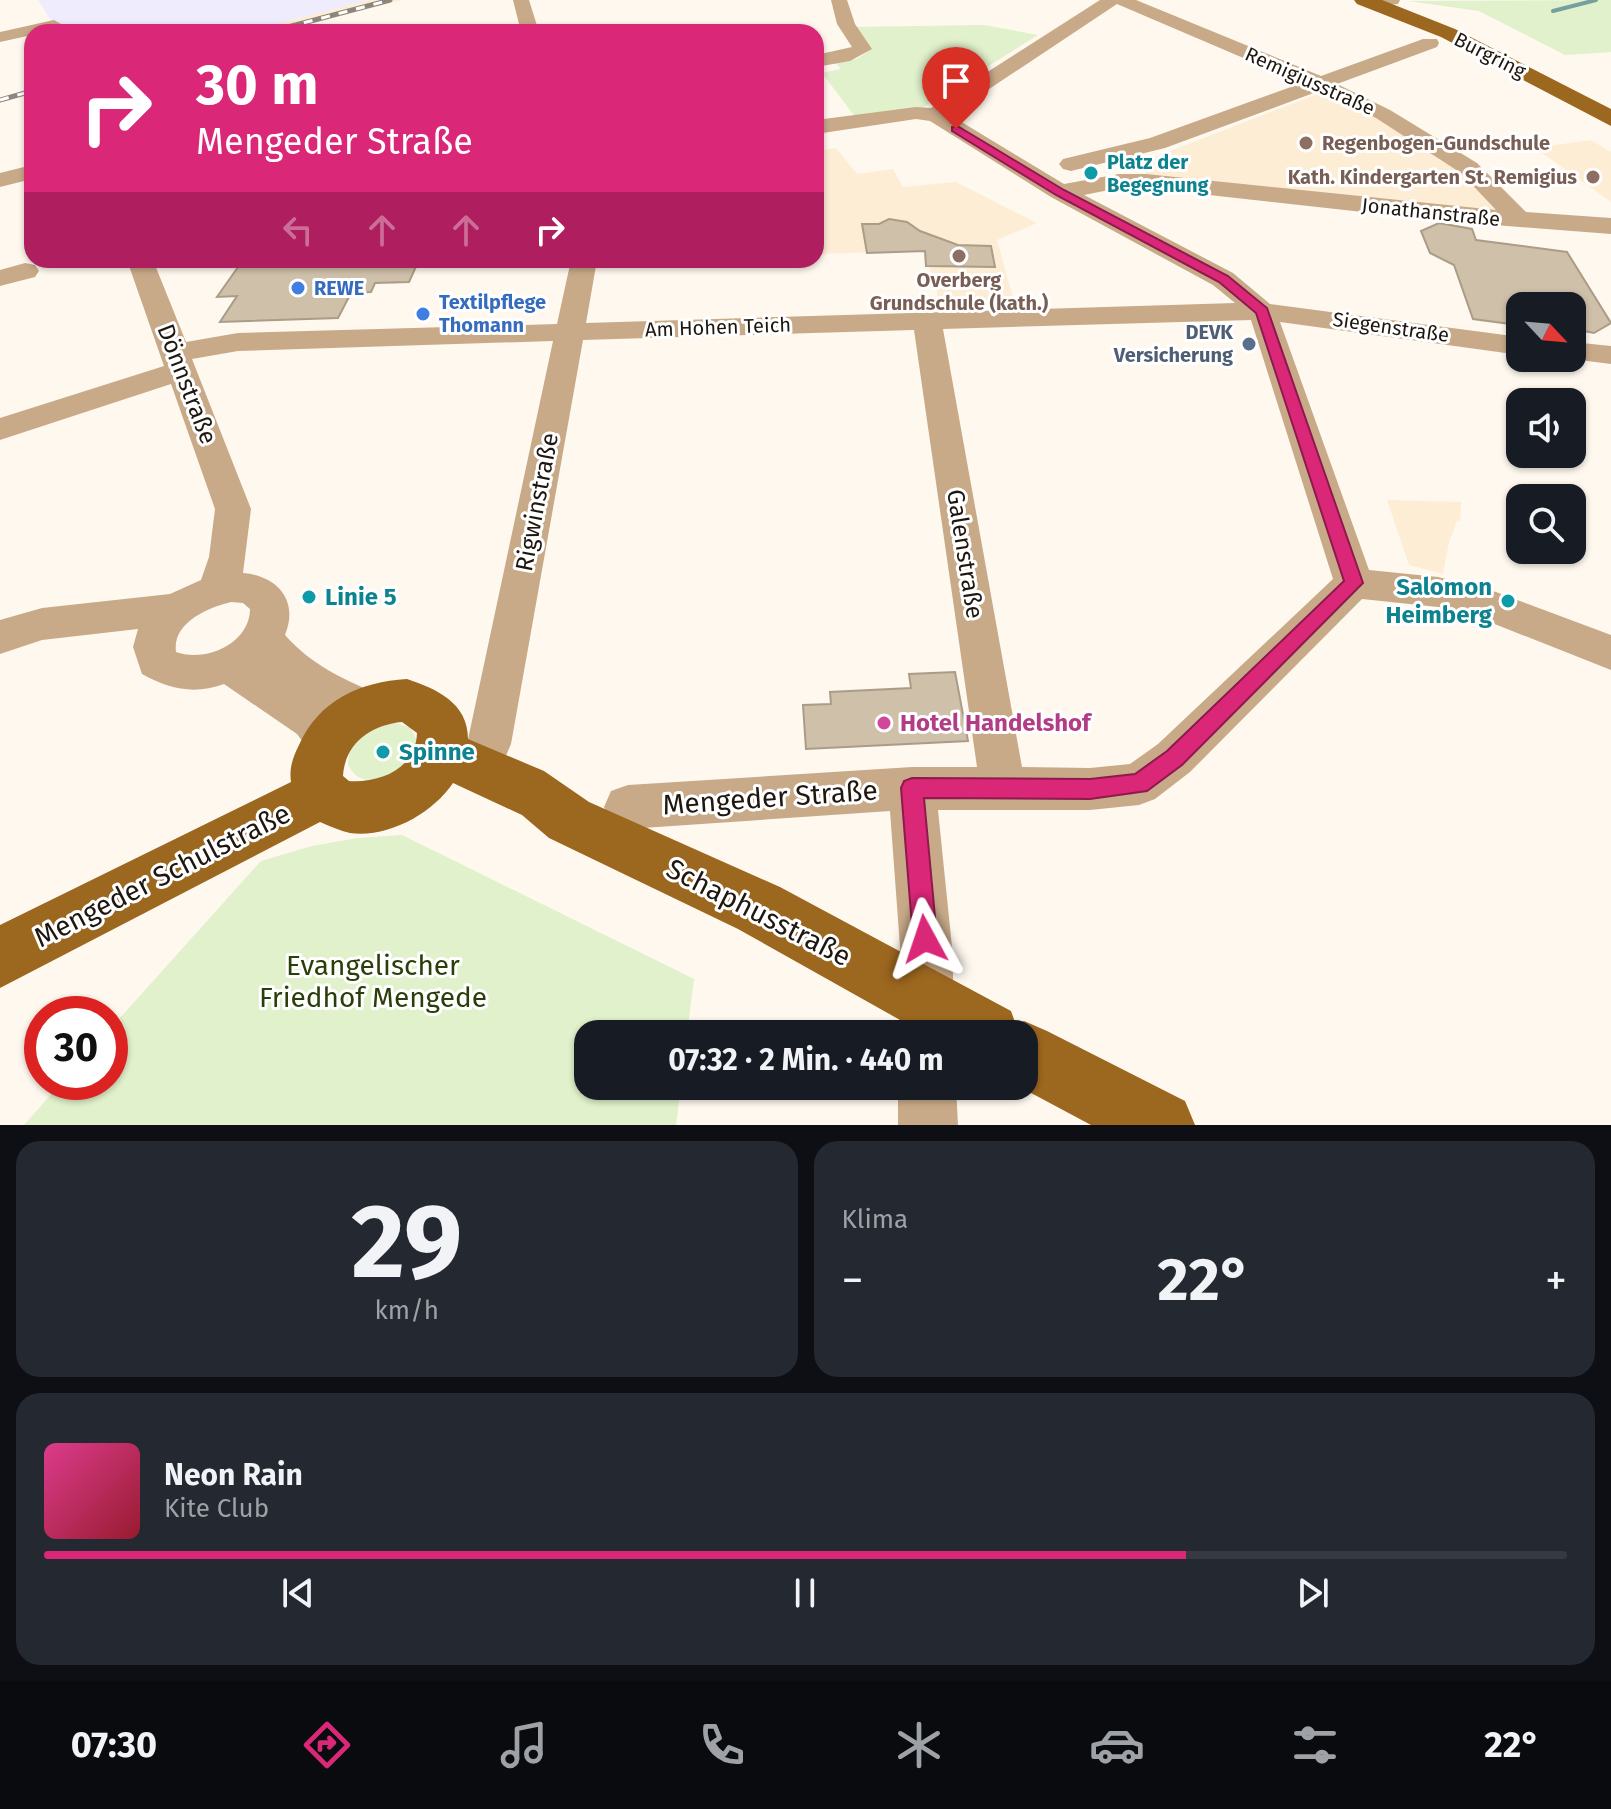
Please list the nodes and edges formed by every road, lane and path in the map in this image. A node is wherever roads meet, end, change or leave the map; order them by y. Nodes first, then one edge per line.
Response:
1 (521, 0) edge
2 (839, 0) edge
3 (1112, 0) edge
4 (1121, 0) edge
5 (1377, 1) edge
6 (528, 24) edge
7 (24, 31) edge
8 (0, 37) edge
9 (1430, 43) dead end
10 (824, 60) edge
11 (1317, 82) junction
12 (935, 115) junction
13 (1611, 119) edge
14 (824, 126) edge
15 (24, 174) edge
16 (1029, 174) junction
17 (0, 180) edge
18 (1060, 192) junction
19 (1519, 220) junction
20 (1611, 226) edge
21 (143, 268) edge
22 (583, 268) edge
23 (1262, 311) junction
24 (927, 321) junction
25 (571, 332) junction
26 (1506, 344) edge
27 (1586, 352) edge
28 (1611, 355) edge
29 (179, 361) junction
30 (0, 429) edge
31 (1354, 583) junction
32 (235, 589) junction
33 (165, 625) junction
34 (4, 636) edge
35 (263, 636) junction
36 (1611, 653) edge
37 (228, 665) junction
38 (346, 723) junction
39 (450, 760) junction
40 (912, 788) junction
41 (1003, 788) junction
42 (323, 793) junction
43 (628, 807) dead end
44 (0, 957) edge
45 (927, 1018) edge
46 (1038, 1061) edge
47 (927, 1100) edge
48 (928, 1125) edge
49 (1161, 1125) edge

1 - 6 street
2 - 10 street
3 - 12 street
4 - 11 street, Remigiusstraße
5 - 13 main road, Burgring
7 - 8 street
9 - 11 street
11 - 16 street
11 - 19 street, Remigiusstraße
12 - 14 street
12 - 16 street
15 - 17 street
16 - 18 street
18 - 19 street, Jonathanstraße
18 - 23 street
19 - 20 street, Jonathanstraße
21 - 29 street, Dönnstraße
22 - 25 street, Rigwinstraße
23 - 24 street, Am Hohen Teich
23 - 26 street, Siegenstraße
23 - 31 street
24 - 25 street, Am Hohen Teich
24 - 41 street, Galenstraße
25 - 29 street, Am Hohen Teich
25 - 39 street, Rigwinstraße
27 - 28 street
29 - 30 street, Am Hohen Teich
29 - 32 street, Dönnstraße
31 - 36 street
31 - 41 street, Mengeder Straße
32 - 33 street
32 - 35 street
33 - 34 street
33 - 37 street
35 - 37 street
35 - 38 street
37 - 38 street
38 - 39 main road
38 - 42 main road
39 - 42 main road
39 - 45 main road, Schaphusstraße
40 - 41 street, Mengeder Straße
40 - 43 street, Mengeder Straße
40 - 45 street, Mengeder Straße
42 - 44 main road, Mengeder Schulstraße
46 - 49 main road
47 - 48 street

